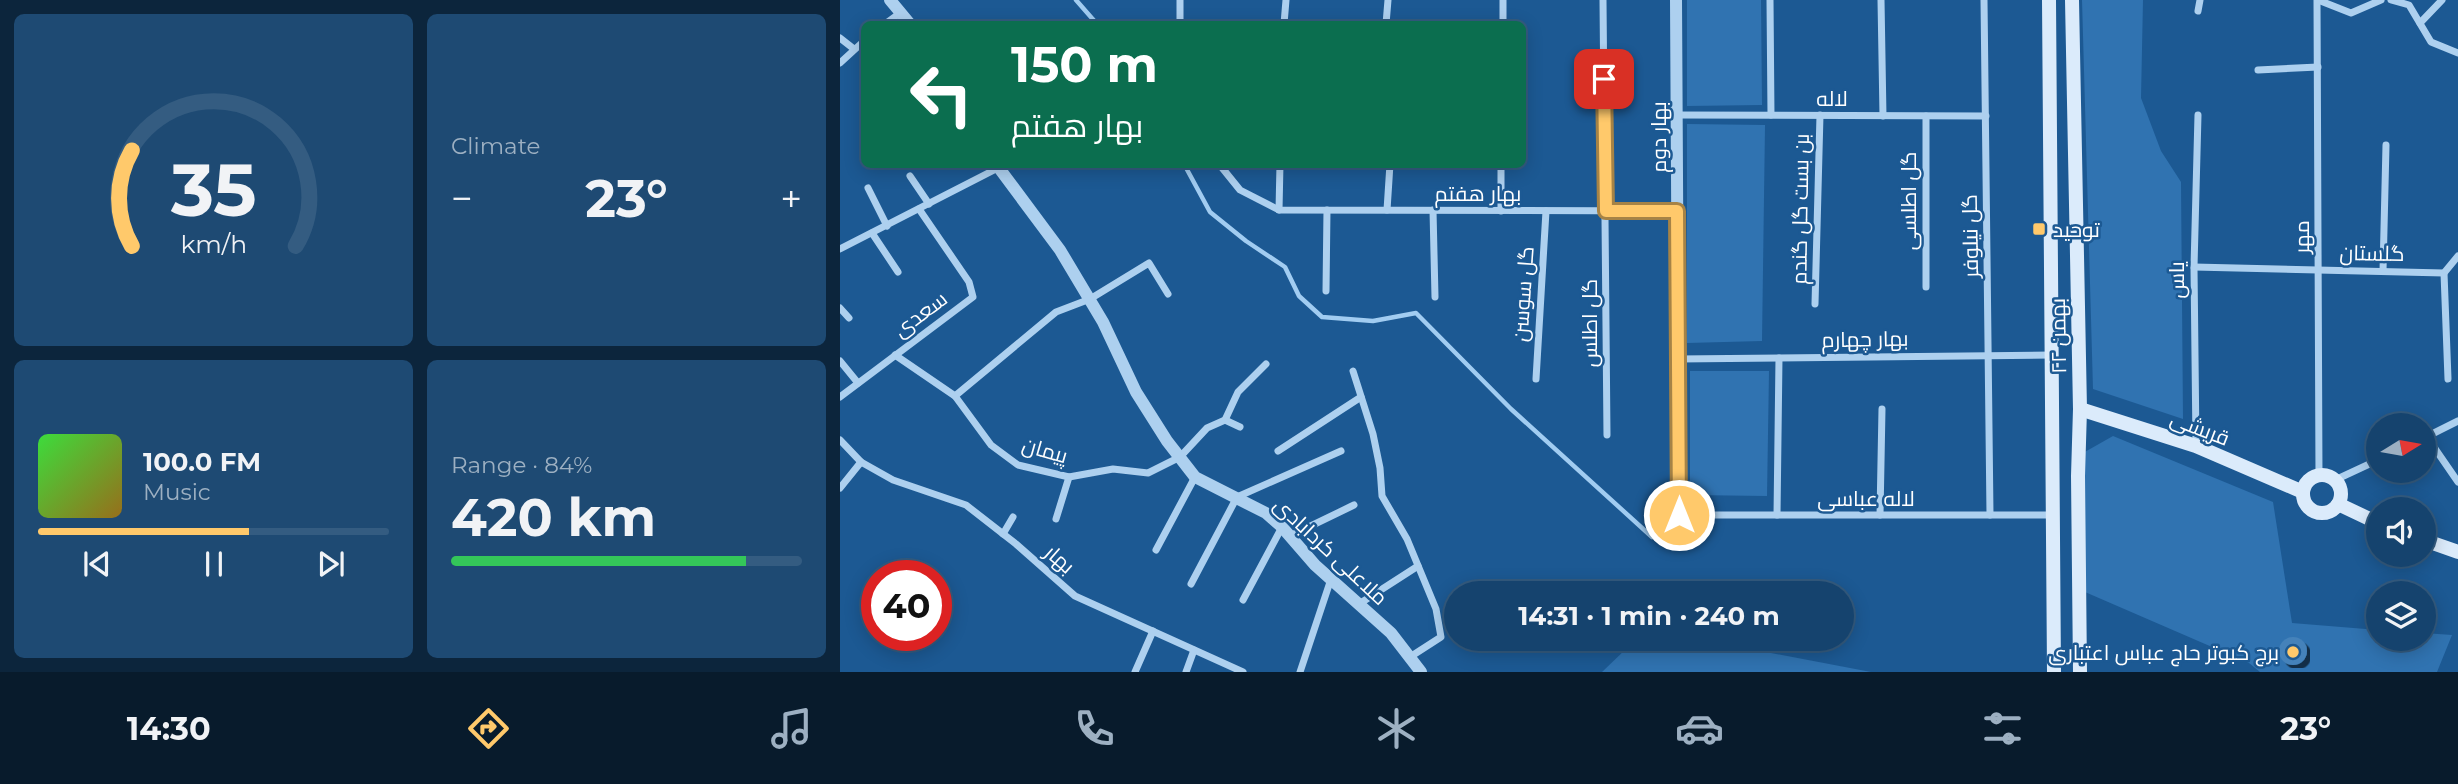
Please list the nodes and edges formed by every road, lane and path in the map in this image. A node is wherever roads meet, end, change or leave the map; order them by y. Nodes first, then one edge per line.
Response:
1 (890, 0) edge
2 (1180, 0) edge
3 (1286, 0) edge
4 (1388, 0) edge
5 (1503, 0) edge
6 (1603, 0) edge
7 (1676, 0) edge
8 (1770, 0) edge
9 (1881, 0) edge
10 (1984, 0) edge
11 (2049, 0) edge
12 (2072, 0) edge
13 (2200, 0) edge
14 (2317, 0) edge
15 (2381, 0) edge
16 (2391, 0) edge
17 (2442, 0) edge
18 (2199, 11) dead end
19 (900, 13) junction
20 (890, 21) edge
21 (907, 21) edge
22 (1180, 21) edge
23 (1284, 21) edge
24 (1386, 21) edge
25 (1503, 21) edge
26 (2420, 23) junction
27 (840, 38) edge
28 (861, 43) edge
29 (853, 49) junction
30 (2458, 53) edge
31 (840, 63) edge
32 (2318, 68) junction
33 (2258, 70) dead end
34 (2198, 114) dead end
35 (1677, 115) junction
36 (1771, 115) junction
37 (1820, 115) junction
38 (1883, 116) junction
39 (1926, 116) junction
40 (1986, 116) junction
41 (2386, 145) dead end
42 (993, 168) edge
43 (998, 168) edge
44 (1222, 168) edge
45 (1280, 168) edge
46 (1390, 168) edge
47 (1501, 168) edge
48 (910, 176) dead end
49 (868, 188) dead end
50 (929, 204) junction
51 (919, 209) junction
52 (1279, 210) junction
53 (1327, 210) junction
54 (1387, 210) junction
55 (1433, 210) junction
56 (1500, 211) junction
57 (1546, 211) junction
58 (1606, 211) junction
59 (1677, 211) junction
60 (887, 226) junction
61 (872, 233) junction
62 (840, 249) edge
63 (2458, 256) edge
64 (2193, 267) junction
65 (2319, 270) junction
66 (2383, 271) junction
67 (898, 272) dead end
68 (2444, 273) junction
69 (1926, 287) dead end
70 (1326, 291) dead end
71 (1168, 294) dead end
72 (1435, 298) dead end
73 (1090, 299) junction
74 (1815, 304) dead end
75 (840, 308) edge
76 (849, 318) dead end
77 (895, 355) junction
78 (2051, 355) junction
79 (1989, 356) junction
80 (1779, 358) junction
81 (1678, 359) junction
82 (840, 361) edge
83 (1266, 364) dead end
84 (1353, 371) dead end
85 (1536, 379) dead end
86 (2448, 379) dead end
87 (858, 383) junction
88 (955, 396) junction
89 (840, 397) edge
90 (1361, 397) junction
91 (1882, 409) dead end
92 (2080, 409) junction
93 (1225, 420) junction
94 (2458, 421) edge
95 (1240, 427) dead end
96 (2436, 432) edge
97 (1607, 435) dead end
98 (840, 440) edge
99 (2196, 446) junction
100 (1278, 451) dead end
101 (1341, 451) dead end
102 (2436, 453) edge
103 (1180, 457) junction
104 (861, 462) junction
105 (2366, 466) edge
106 (2319, 475) junction
107 (1069, 477) junction
108 (1195, 477) junction
109 (2335, 480) junction
110 (2458, 482) edge
111 (840, 488) edge
112 (2303, 492) junction
113 (1237, 497) junction
114 (2338, 504) junction
115 (1354, 505) dead end
116 (1777, 515) junction
117 (1880, 515) junction
118 (1990, 515) junction
119 (2052, 515) junction
120 (1013, 517) dead end
121 (2366, 517) edge
122 (1056, 519) dead end
123 (1679, 521) joint
124 (1286, 532) junction
125 (1003, 534) junction
126 (2436, 544) edge
127 (1156, 550) dead end
128 (2458, 552) edge
129 (1418, 566) junction
130 (1331, 579) junction
131 (1191, 584) dead end
132 (1243, 600) dead end
133 (1359, 604) junction
134 (1153, 631) junction
135 (1194, 650) junction
136 (1410, 657) junction
137 (1135, 672) edge
138 (1186, 672) edge
139 (1243, 672) edge
140 (1300, 672) edge
141 (1421, 672) edge
142 (2054, 672) edge
143 (2080, 672) edge

1 - 19 street
2 - 22 street
3 - 23 street
4 - 24 street
5 - 25 street
6 - 58 street, گل اطلس
7 - 35 street, بهار دوم
8 - 36 street
9 - 38 street
10 - 40 street, گل نیلوفر
11 - 78 main road, ۲۲ بهمن
12 - 92 main road, ۲۲ بهمن
13 - 18 street
14 - 15 street
14 - 32 street, مهر
16 - 26 street
17 - 26 street
19 - 20 street
19 - 21 street
26 - 30 street
27 - 29 street
28 - 29 street
29 - 31 street
32 - 33 street
32 - 65 street, مهر
34 - 64 street, یاس
35 - 36 street, لاله
35 - 59 street, بهار دوم
36 - 37 street, لاله
37 - 38 street, لاله
37 - 74 street, بن بست گل گندم
38 - 39 street, لاله
39 - 40 street, لاله
39 - 69 street, گل اطلسی
40 - 79 street, گل نیلوفر
41 - 66 street
42 - 50 street
43 - 73 street, ملاعلی کردابادی
44 - 52 street
45 - 52 street
46 - 54 street
47 - 56 street
48 - 50 street
49 - 60 street
50 - 51 street
51 - 60 street
51 - 77 street, سعدی
52 - 53 street, بهار هفتم
53 - 54 street, بهار هفتم
53 - 70 street
54 - 55 street, بهار هفتم
55 - 56 street, بهار هفتم
55 - 72 street
56 - 57 street, بهار هفتم
57 - 58 street, بهار هفتم
57 - 85 street, گل سوسن
58 - 59 street, بهار هفتم
58 - 97 street, گل اطلس
59 - 81 street, بهار دوم
60 - 61 street
61 - 62 street
61 - 67 street
63 - 68 street
64 - 65 street, گلستان
64 - 99 street, یاس
65 - 66 street, گلستان
65 - 106 street, مهر
66 - 68 street, گلستان
68 - 86 street
71 - 73 street
73 - 88 street
73 - 103 street, ملاعلی کردابادی
75 - 76 street
77 - 87 street, سعدی
77 - 88 street, پیمان
78 - 79 street, بهار چهارم
78 - 119 main road, ۲۲ بهمن
79 - 80 street, بهار چهارم
79 - 118 street, گل نیلوفر
80 - 81 street, بهار چهارم
80 - 116 street
81 - 123 street, بهار دوم
82 - 87 street
83 - 93 street
84 - 90 street
87 - 89 street, سعدی
88 - 107 street, پیمان
90 - 100 street
90 - 129 street
91 - 117 street
92 - 99 main road, قریشی
92 - 143 main road, ۲۲ بهمن
93 - 95 street
93 - 103 street
94 - 96 street
98 - 104 street, بهار
99 - 112 main road, قریشی
101 - 113 street
102 - 110 street
103 - 107 street, پیمان
103 - 108 street, ملاعلی کردابادی
104 - 111 street
104 - 125 street, بهار
105 - 109 street
106 - 109 main road
106 - 112 main road
107 - 122 street
108 - 113 street, ملاعلی کردابادی
108 - 127 street
109 - 114 main road
112 - 114 main road
113 - 124 street, ملاعلی کردابادی
113 - 131 street
114 - 121 main road
115 - 124 street
116 - 117 street, لاله عباسی
116 - 123 street, لاله عباسی
117 - 118 street, لاله عباسی
118 - 119 street, لاله عباسی
119 - 142 main road, ۲۲ بهمن
120 - 125 street
124 - 130 street, ملاعلی کردابادی
124 - 132 street
125 - 134 street, بهار
126 - 128 main road
129 - 133 street
129 - 136 street
130 - 133 street, ملاعلی کردابادی
130 - 140 street
133 - 136 street, ملاعلی کردابادی
134 - 135 street, بهار
134 - 137 street
135 - 138 street
135 - 139 street, بهار
136 - 141 street, ملاعلی کردابادی

